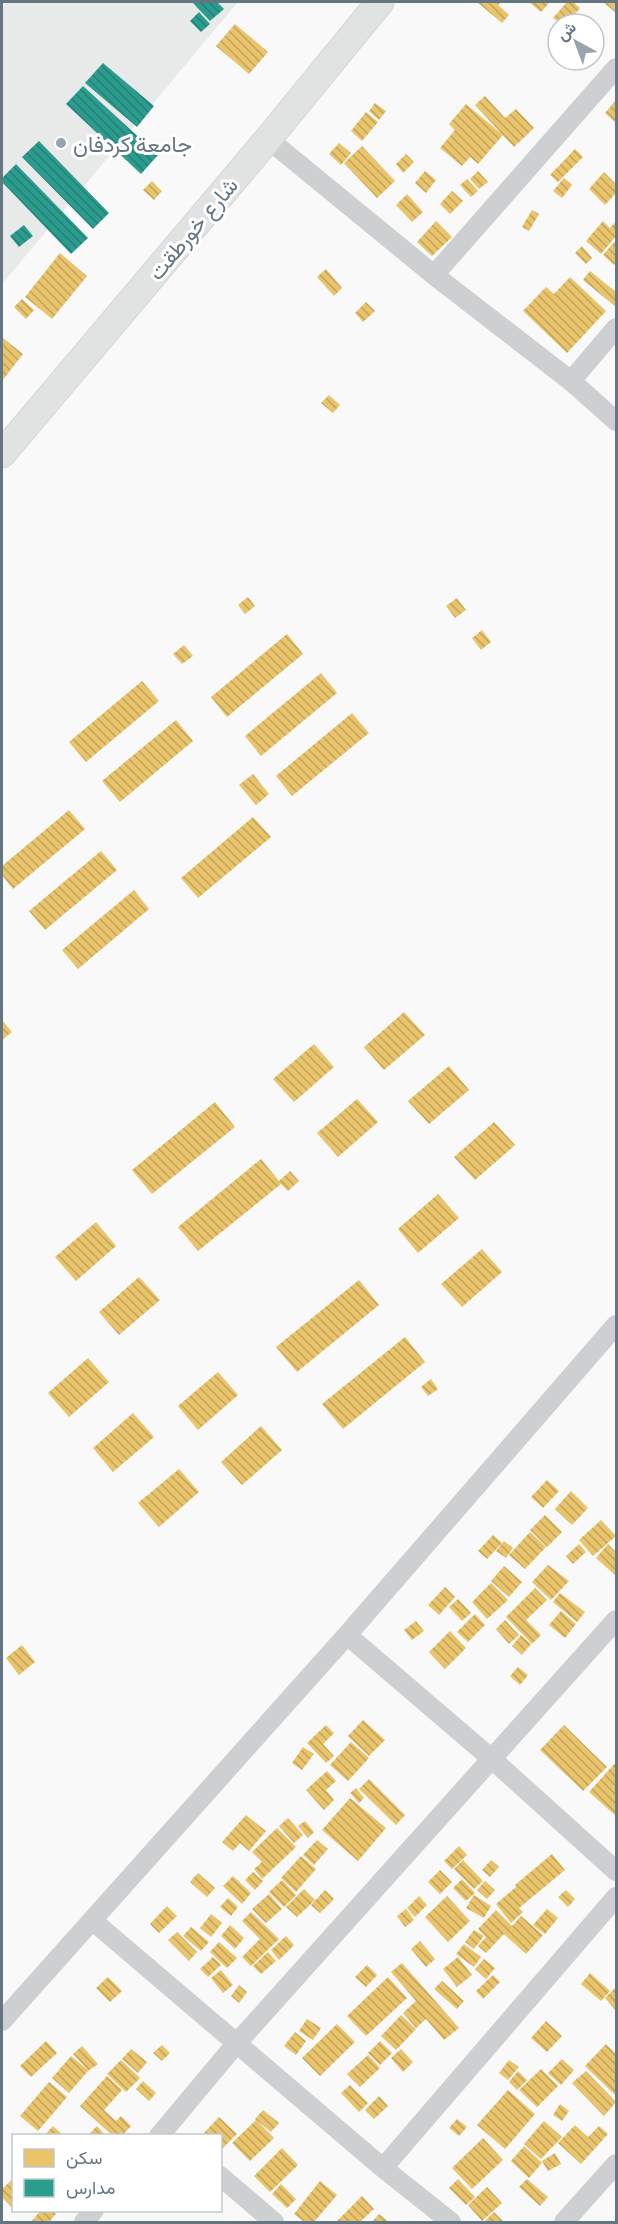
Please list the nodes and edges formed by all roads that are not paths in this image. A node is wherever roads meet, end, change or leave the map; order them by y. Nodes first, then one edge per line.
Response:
1 (380, 2) edge
2 (616, 68) edge
3 (268, 139) junction
4 (434, 275) junction
5 (616, 328) edge
6 (571, 381) junction
7 (616, 421) edge
8 (2, 454) edge
9 (613, 1336) edge
10 (616, 1620) edge
11 (347, 1635) junction
12 (493, 1760) junction
13 (616, 1871) edge
14 (616, 1897) edge
15 (93, 1921) junction
16 (2, 2021) edge
17 (236, 2044) junction
18 (166, 2133) edge
19 (616, 2164) edge
20 (383, 2168) junction
21 (222, 2178) edge
22 (273, 2223) edge
23 (451, 2223) edge
24 (564, 2223) edge

1 - 3 street, شارع خورطقت
2 - 4 street
3 - 4 street
3 - 8 street, شارع خورطقت
4 - 6 street
5 - 6 street
6 - 7 street
9 - 11 street
10 - 12 street
11 - 12 street
11 - 15 street
12 - 13 street
12 - 17 street
14 - 20 street
15 - 16 street
15 - 17 street
17 - 18 street
17 - 20 street
19 - 24 street
20 - 23 street
21 - 22 street

